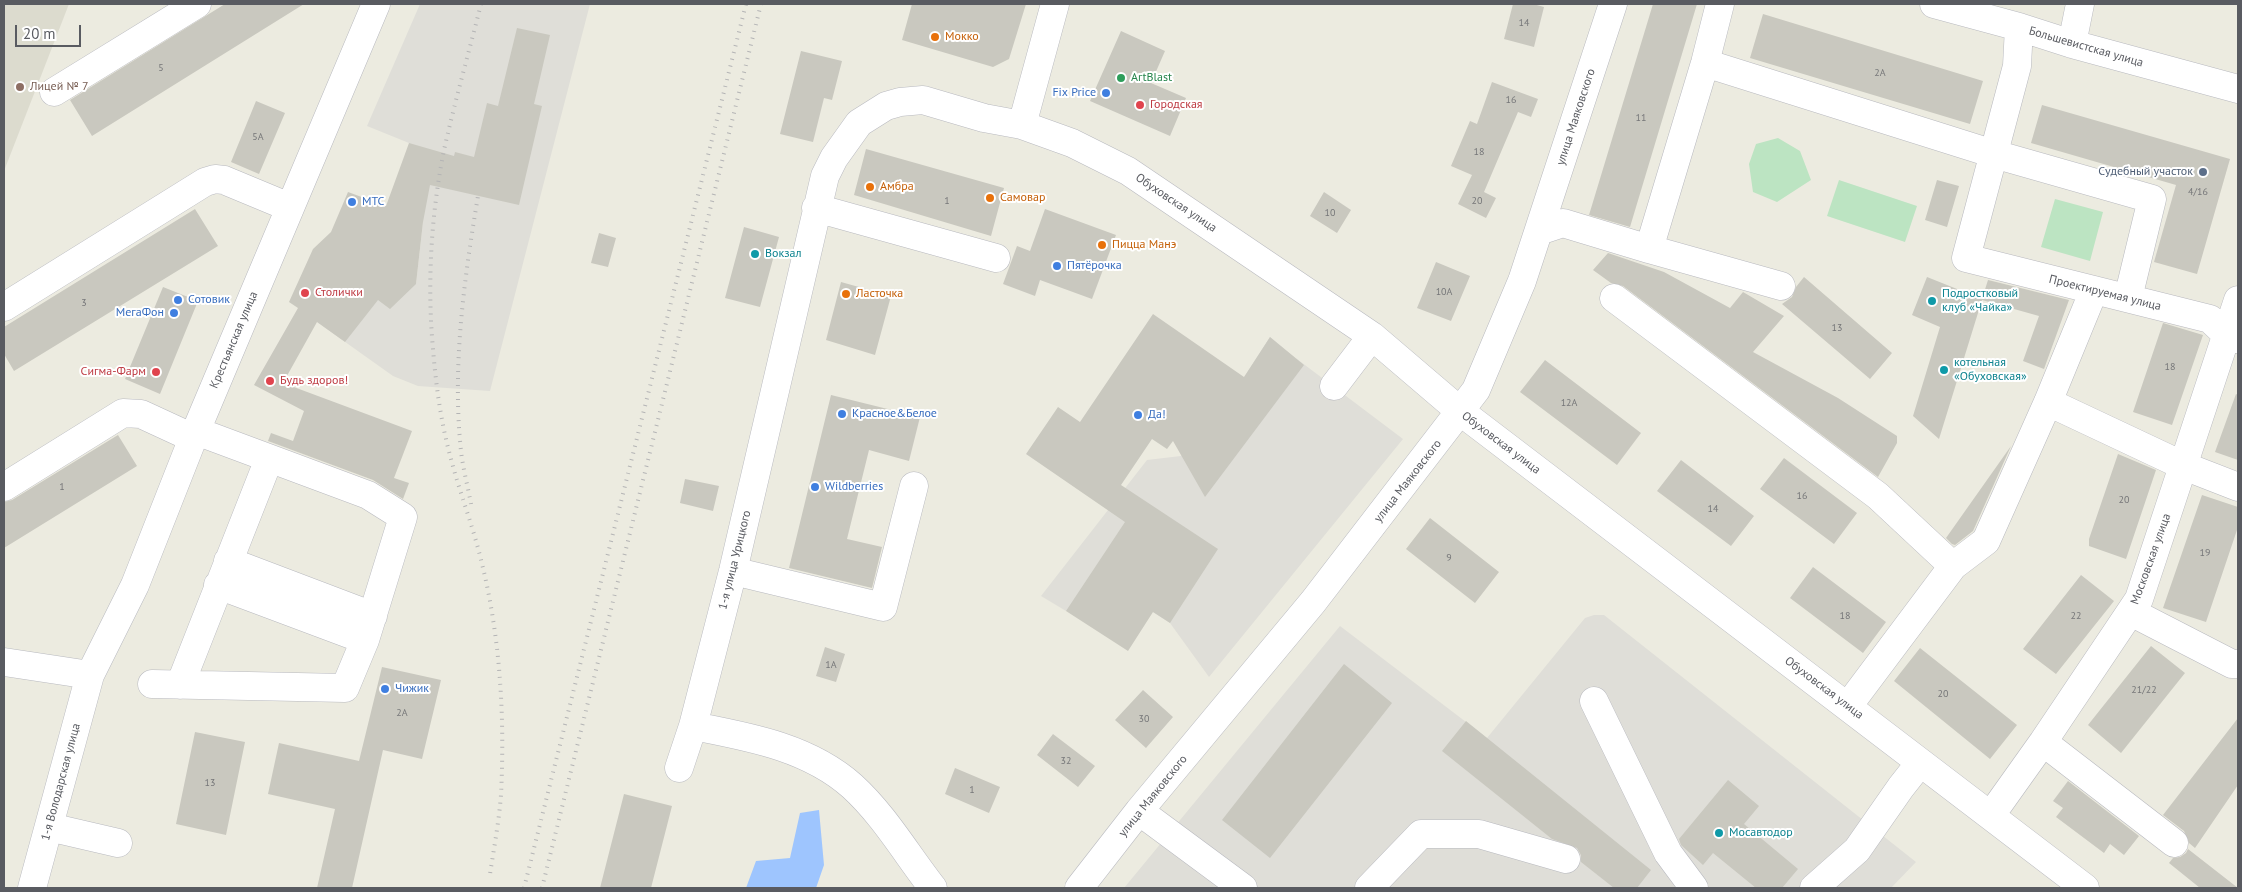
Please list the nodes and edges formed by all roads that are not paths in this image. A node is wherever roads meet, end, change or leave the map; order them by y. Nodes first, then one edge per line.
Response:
1 (197, 4) edge
2 (376, 4) edge
3 (1056, 4) edge
4 (1613, 4) edge
5 (1720, 4) edge
6 (1934, 4) edge
7 (2080, 4) edge
8 (2019, 27) junction
9 (2072, 44) junction
10 (1705, 63) junction
11 (2238, 89) edge
12 (54, 92) dead end
13 (872, 113) joint
14 (1022, 125) junction
15 (1994, 154) junction
16 (289, 207) junction
17 (816, 208) junction
18 (1539, 231) junction
19 (1649, 249) junction
20 (996, 258) dead end
21 (1781, 286) dead end
22 (2094, 290) junction
23 (1614, 298) dead end
24 (2128, 298) junction
25 (2238, 300) edge
26 (4, 307) edge
27 (1372, 336) junction
28 (2233, 338) edge
29 (1334, 386) dead end
30 (2048, 402) junction
31 (1461, 412) junction
32 (194, 434) junction
33 (269, 459) junction
34 (2184, 466) junction
35 (914, 486) dead end
36 (4, 487) edge
37 (2238, 487) edge
38 (1953, 566) junction
39 (733, 570) junction
40 (223, 573) junction
41 (2131, 612) junction
42 (369, 628) junction
43 (4, 662) edge
44 (2238, 664) edge
45 (90, 675) junction
46 (152, 684) dead end
47 (180, 685) junction
48 (1594, 701) dead end
49 (1848, 706) junction
50 (693, 726) junction
51 (2043, 742) junction
52 (1920, 763) junction
53 (679, 768) dead end
54 (1139, 811) junction
55 (1991, 814) junction
56 (49, 827) junction
57 (2174, 843) dead end
58 (118, 844) dead end
59 (1566, 859) dead end
60 (32, 888) edge
61 (933, 888) edge
62 (1079, 888) edge
63 (1243, 888) edge
64 (1369, 888) edge
65 (1694, 888) edge
66 (1814, 888) edge
67 (2084, 888) edge

1 - 12 street
2 - 16 street, Крестьянская улица
3 - 14 street
4 - 18 street, улица Маяковского
5 - 10 street
6 - 8 street, Большевистская улица
7 - 9 street
8 - 9 street, Большевистская улица
8 - 15 street
9 - 11 street, Большевистская улица
10 - 15 street
10 - 19 street
13 - 14 street, Обуховская улица
13 - 17 street, 1-я улица Урицкого
14 - 27 street, Обуховская улица
15 - 22 street, Проектируемая улица
15 - 24 street
16 - 26 street
16 - 32 street, Крестьянская улица
17 - 20 street
17 - 39 street, 1-я улица Урицкого
18 - 19 street
18 - 31 street, улица Маяковского
19 - 21 street
22 - 24 street, Проектируемая улица
22 - 30 street
23 - 38 street
24 - 28 street, Проектируемая улица
25 - 28 street, Московская улица
27 - 29 street
27 - 31 street, Обуховская улица
28 - 34 street, Московская улица
30 - 34 street
30 - 38 street
31 - 49 street, Обуховская улица
31 - 54 street, улица Маяковского
32 - 33 street
32 - 36 street
32 - 45 street, Крестьянская улица
33 - 40 street
33 - 42 street
34 - 37 street
34 - 41 street, Московская улица
35 - 39 street
38 - 49 street
39 - 50 street, 1-я улица Урицкого
40 - 42 street
40 - 47 street
41 - 44 street
41 - 51 street, Московская улица
42 - 47 street
43 - 45 street
45 - 56 street, 1-я Володарская улица
46 - 47 street
48 - 65 street
49 - 52 street, Обуховская улица
50 - 53 street, 1-я улица Урицкого
50 - 61 street
51 - 55 street, Московская улица
51 - 57 street
52 - 55 street, Обуховская улица
52 - 66 street
54 - 62 street, улица Маяковского
54 - 63 street
55 - 67 street, Обуховская улица
56 - 58 street
56 - 60 street, 1-я Володарская улица
59 - 64 street

